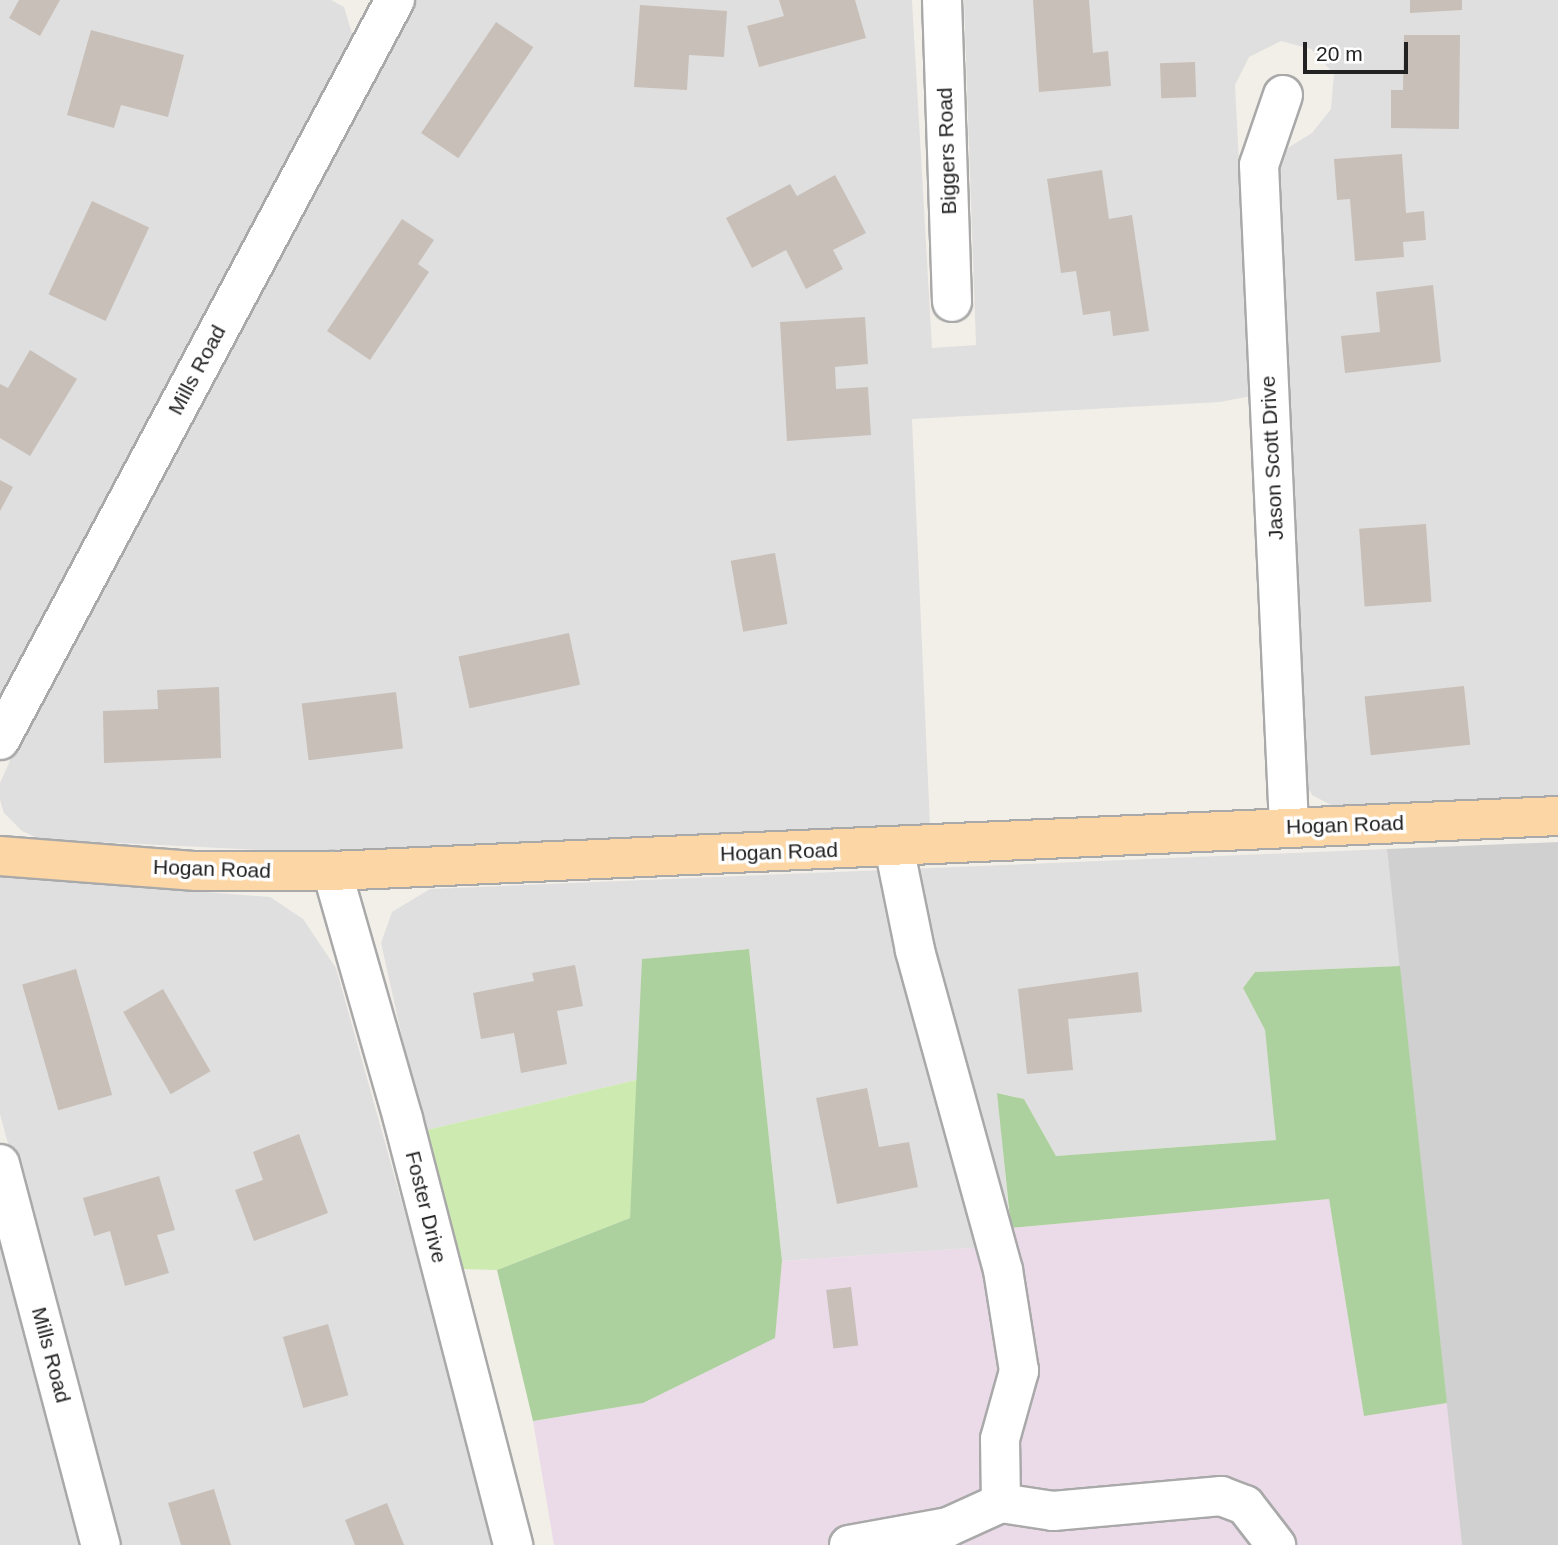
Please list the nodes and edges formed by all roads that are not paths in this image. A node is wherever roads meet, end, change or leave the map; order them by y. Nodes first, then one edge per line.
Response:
1 (942, 0) edge
2 (383, 4) edge
3 (1283, 94) dead end
4 (952, 302) dead end
5 (0, 740) edge
6 (1558, 816) edge
7 (1290, 826) junction
8 (894, 847) junction
9 (0, 856) edge
10 (332, 871) junction
11 (0, 1164) edge
12 (1000, 1503) junction
13 (101, 1545) edge
14 (513, 1545) edge
15 (849, 1545) edge
16 (1276, 1545) edge

1 - 4 street, Biggers Road
2 - 5 street, Mills Road
3 - 7 street, Jason Scott Drive
6 - 7 main road, Hogan Road
7 - 8 main road, Hogan Road
8 - 10 main road, Hogan Road
8 - 12 street
9 - 10 main road, Hogan Road
10 - 14 street, Foster Drive
11 - 13 street, Mills Road
12 - 15 street
12 - 16 street

